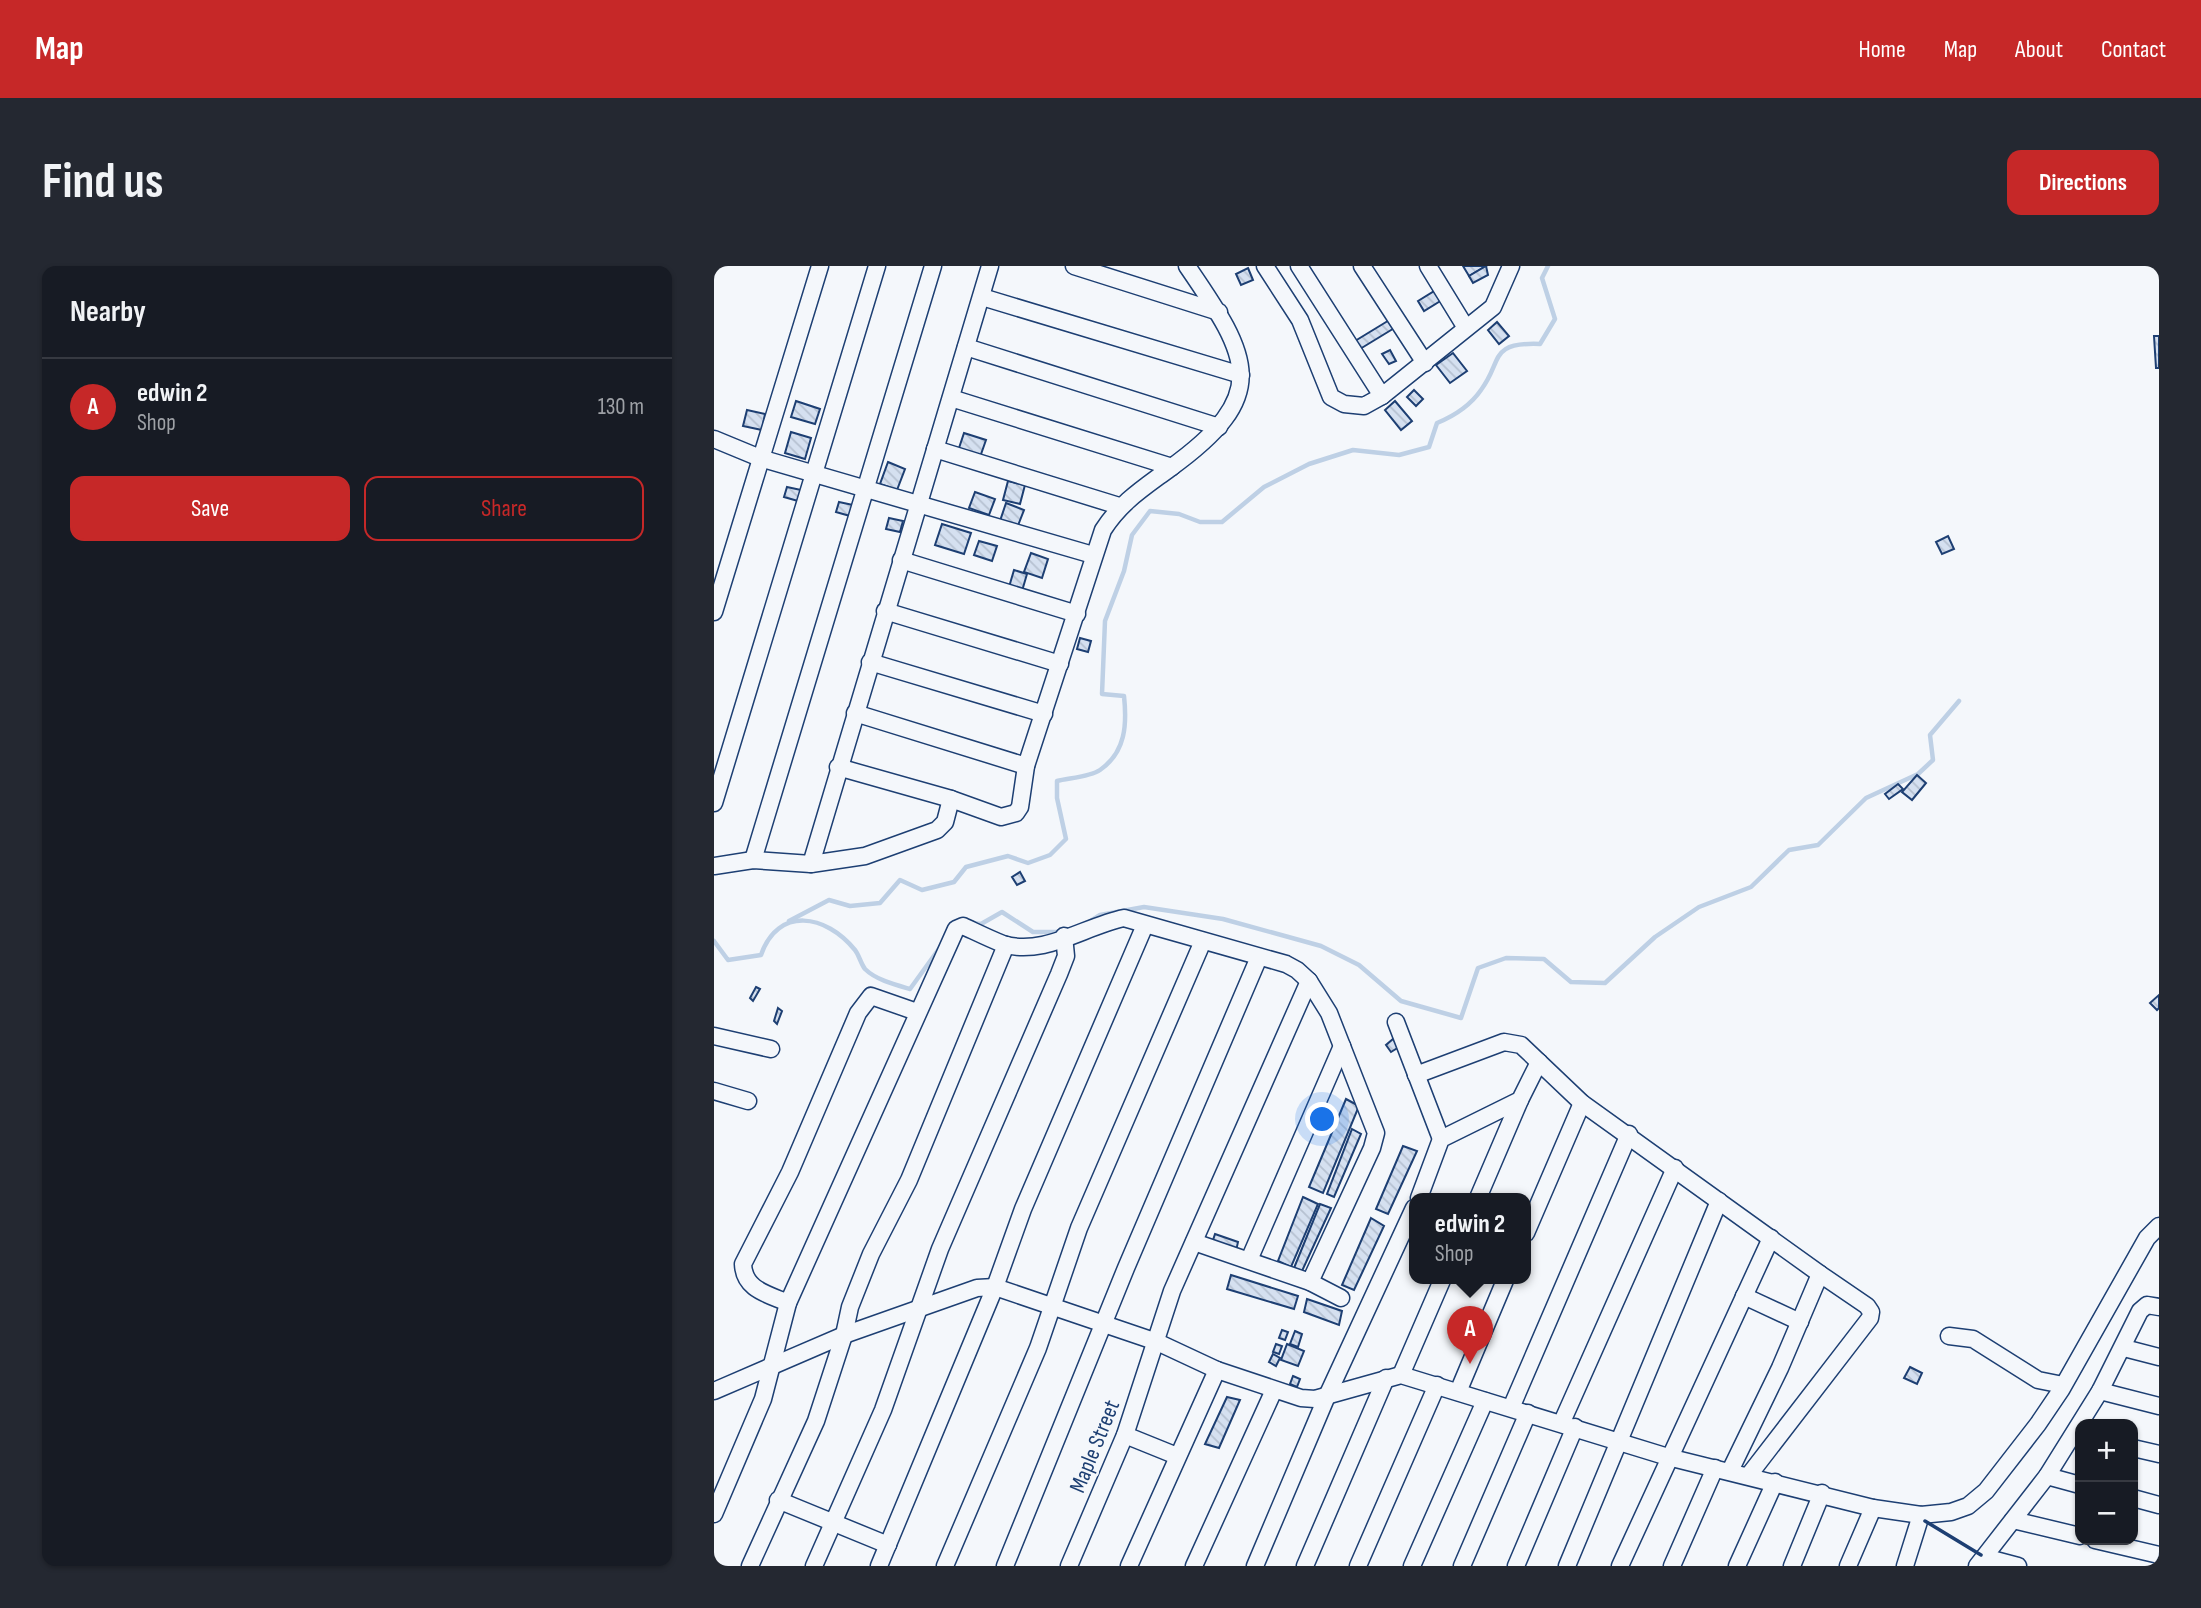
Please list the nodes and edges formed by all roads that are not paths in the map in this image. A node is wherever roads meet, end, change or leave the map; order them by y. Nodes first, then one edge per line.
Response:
1 (820, 266) edge
2 (877, 266) edge
3 (933, 266) edge
4 (990, 266) edge
5 (1074, 266) edge
6 (1187, 266) edge
7 (1299, 266) edge
8 (1362, 266) edge
9 (1428, 266) edge
10 (1273, 269) edge
11 (1505, 269) edge
12 (982, 297) junction
13 (1219, 312) junction
14 (1466, 328) junction
15 (965, 347) junction
16 (1425, 363) junction
17 (1241, 375) junction
18 (1382, 396) junction
19 (951, 398) junction
20 (1219, 427) junction
21 (714, 439) edge
22 (935, 449) junction
23 (760, 458) junction
24 (1172, 467) junction
25 (815, 472) junction
26 (866, 487) junction
27 (919, 503) junction
28 (1119, 506) junction
29 (1093, 555) junction
30 (901, 560) junction
31 (715, 603) edge
32 (885, 611) junction
33 (1077, 614) junction
34 (870, 662) junction
35 (1060, 664) junction
36 (855, 713) junction
37 (1044, 714) junction
38 (1026, 766) junction
39 (838, 767) junction
40 (951, 799) junction
41 (714, 803) edge
42 (753, 860) junction
43 (811, 864) junction
44 (714, 866) edge
45 (1145, 925) junction
46 (1065, 936) junction
47 (1203, 941) junction
48 (1006, 945) junction
49 (1259, 957) junction
50 (1309, 981) junction
51 (917, 1012) junction
52 (1396, 1022) dead end
53 (714, 1036) edge
54 (1342, 1045) junction
55 (771, 1049) dead end
56 (1539, 1062) junction
57 (1416, 1075) junction
58 (714, 1091) edge
59 (1520, 1100) junction
60 (748, 1101) dead end
61 (1582, 1103) junction
62 (1629, 1134) junction
63 (1441, 1139) junction
64 (1675, 1168) junction
65 (1421, 1193) edge
66 (1480, 1193) edge
67 (1718, 1201) junction
68 (1409, 1219) edge
69 (1531, 1221) edge
70 (2159, 1226) edge
71 (1771, 1238) junction
72 (1194, 1242) junction
73 (1249, 1259) junction
74 (1820, 1274) junction
75 (1310, 1282) junction
76 (1440, 1284) edge
77 (1504, 1284) edge
78 (995, 1287) junction
79 (1744, 1296) junction
80 (1340, 1298) dead end
81 (788, 1303) junction
82 (2159, 1307) edge
83 (1053, 1308) junction
84 (920, 1309) junction
85 (1800, 1322) junction
86 (1103, 1325) junction
87 (844, 1335) junction
88 (1949, 1336) dead end
89 (1157, 1342) junction
90 (2124, 1348) junction
91 (2159, 1357) edge
92 (770, 1365) junction
93 (1217, 1370) junction
94 (1393, 1377) junction
95 (1437, 1385) junction
96 (2063, 1385) junction
97 (1274, 1390) junction
98 (714, 1391) edge
99 (2100, 1391) junction
100 (1458, 1392) junction
101 (1326, 1396) junction
102 (1485, 1401) junction
103 (2159, 1405) edge
104 (1511, 1408) junction
105 (1528, 1413) junction
106 (2085, 1419) edge
107 (1569, 1425) junction
108 (1125, 1435) junction
109 (2075, 1436) edge
110 (1620, 1440) junction
111 (2138, 1449) edge
112 (2159, 1454) edge
113 (1177, 1456) junction
114 (1668, 1457) junction
115 (1722, 1469) junction
116 (1749, 1475) junction
117 (2047, 1476) junction
118 (1775, 1482) junction
119 (2075, 1484) edge
120 (1822, 1493) junction
121 (2138, 1499) edge
122 (778, 1500) junction
123 (2159, 1505) edge
124 (1873, 1508) junction
125 (714, 1514) edge
126 (1921, 1515) junction
127 (2012, 1520) junction
128 (834, 1522) junction
129 (2075, 1535) edge
130 (888, 1545) junction
131 (2116, 1545) edge
132 (2159, 1555) edge
133 (1981, 1562) edge
134 (750, 1566) edge
135 (814, 1566) edge
136 (879, 1566) edge
137 (945, 1566) edge
138 (1005, 1566) edge
139 (1069, 1566) edge
140 (1129, 1566) edge
141 (1194, 1566) edge
142 (1255, 1566) edge
143 (1305, 1566) edge
144 (1358, 1566) edge
145 (1412, 1566) edge
146 (1462, 1566) edge
147 (1516, 1566) edge
148 (1567, 1566) edge
149 (1620, 1566) edge
150 (1672, 1566) edge
151 (1737, 1566) edge
152 (1792, 1566) edge
153 (1848, 1566) edge
154 (1905, 1566) edge
155 (2018, 1566) edge

1 - 23 street
2 - 25 street
3 - 26 street
4 - 12 street
5 - 13 street
6 - 13 street
7 - 18 street
8 - 16 street
9 - 14 street
10 - 18 street
11 - 14 street
12 - 15 street
12 - 17 street
13 - 17 street
14 - 16 street
15 - 19 street
15 - 20 street
16 - 18 street
17 - 20 street
19 - 22 street
19 - 24 street
20 - 24 street
21 - 23 street
22 - 27 street
22 - 28 street
23 - 25 street
23 - 31 street
24 - 28 street
25 - 26 street
25 - 41 street
26 - 27 street
26 - 42 street
27 - 29 street
27 - 30 street
28 - 29 street
29 - 33 street
30 - 32 street
30 - 33 street
32 - 34 street
32 - 35 street
33 - 35 street
34 - 36 street
34 - 37 street
35 - 37 street
36 - 38 street
36 - 39 street
37 - 38 street
38 - 40 street
39 - 40 street
39 - 43 street
40 - 43 street
42 - 43 street
42 - 44 street
45 - 46 street
45 - 47 street
45 - 78 street
46 - 48 street
46 - 84 street
47 - 49 street
47 - 83 street
48 - 51 street
48 - 87 street
49 - 50 street
49 - 86 street
50 - 54 street
50 - 72 street, Maple Street
51 - 81 street
51 - 81 street
52 - 57 street
53 - 55 street
54 - 73 street
54 - 75 street
56 - 57 street
56 - 59 street
56 - 61 street
57 - 63 street
58 - 60 street
59 - 63 street
59 - 66 street
61 - 62 street
61 - 69 street
62 - 64 street
62 - 104 street
63 - 65 street
64 - 67 street
64 - 107 street
67 - 71 street
67 - 110 street
68 - 101 street
70 - 96 street
71 - 74 street
71 - 79 street
72 - 73 street
72 - 89 street, Maple Street
73 - 75 street
74 - 85 street
74 - 116 street
75 - 80 street
76 - 94 street
77 - 100 street
78 - 83 street
78 - 84 street
78 - 130 street
79 - 85 street
79 - 114 street
81 - 92 street
82 - 90 street
83 - 86 street
83 - 137 street
84 - 87 street
84 - 128 street
85 - 115 street
86 - 89 street
86 - 138 street
87 - 92 street
87 - 122 street
88 - 96 street
89 - 93 street
89 - 108 street, Maple Street
90 - 91 street
90 - 99 street
92 - 98 street
92 - 125 street
93 - 97 street
93 - 113 street
94 - 95 street
94 - 101 street
94 - 143 street
95 - 100 street
95 - 144 street
96 - 126 street
97 - 101 street
97 - 141 street
99 - 103 street
99 - 106 street
100 - 102 street
101 - 142 street
102 - 104 street
102 - 145 street
104 - 105 street
105 - 107 street
105 - 146 street
107 - 110 street
107 - 147 street
108 - 113 street
108 - 139 street, Maple Street
109 - 117 street
110 - 114 street
110 - 148 street
111 - 112 street
113 - 140 street
114 - 115 street
114 - 149 street
115 - 116 street
115 - 150 street
116 - 118 street
117 - 119 street
117 - 127 street
118 - 120 street
118 - 151 street
120 - 124 street
120 - 152 street
121 - 123 street
122 - 128 street
122 - 134 street
124 - 126 street
124 - 153 street
126 - 154 street
127 - 129 street
127 - 133 street
128 - 130 street
128 - 135 street
130 - 136 street
131 - 132 street
133 - 155 street

